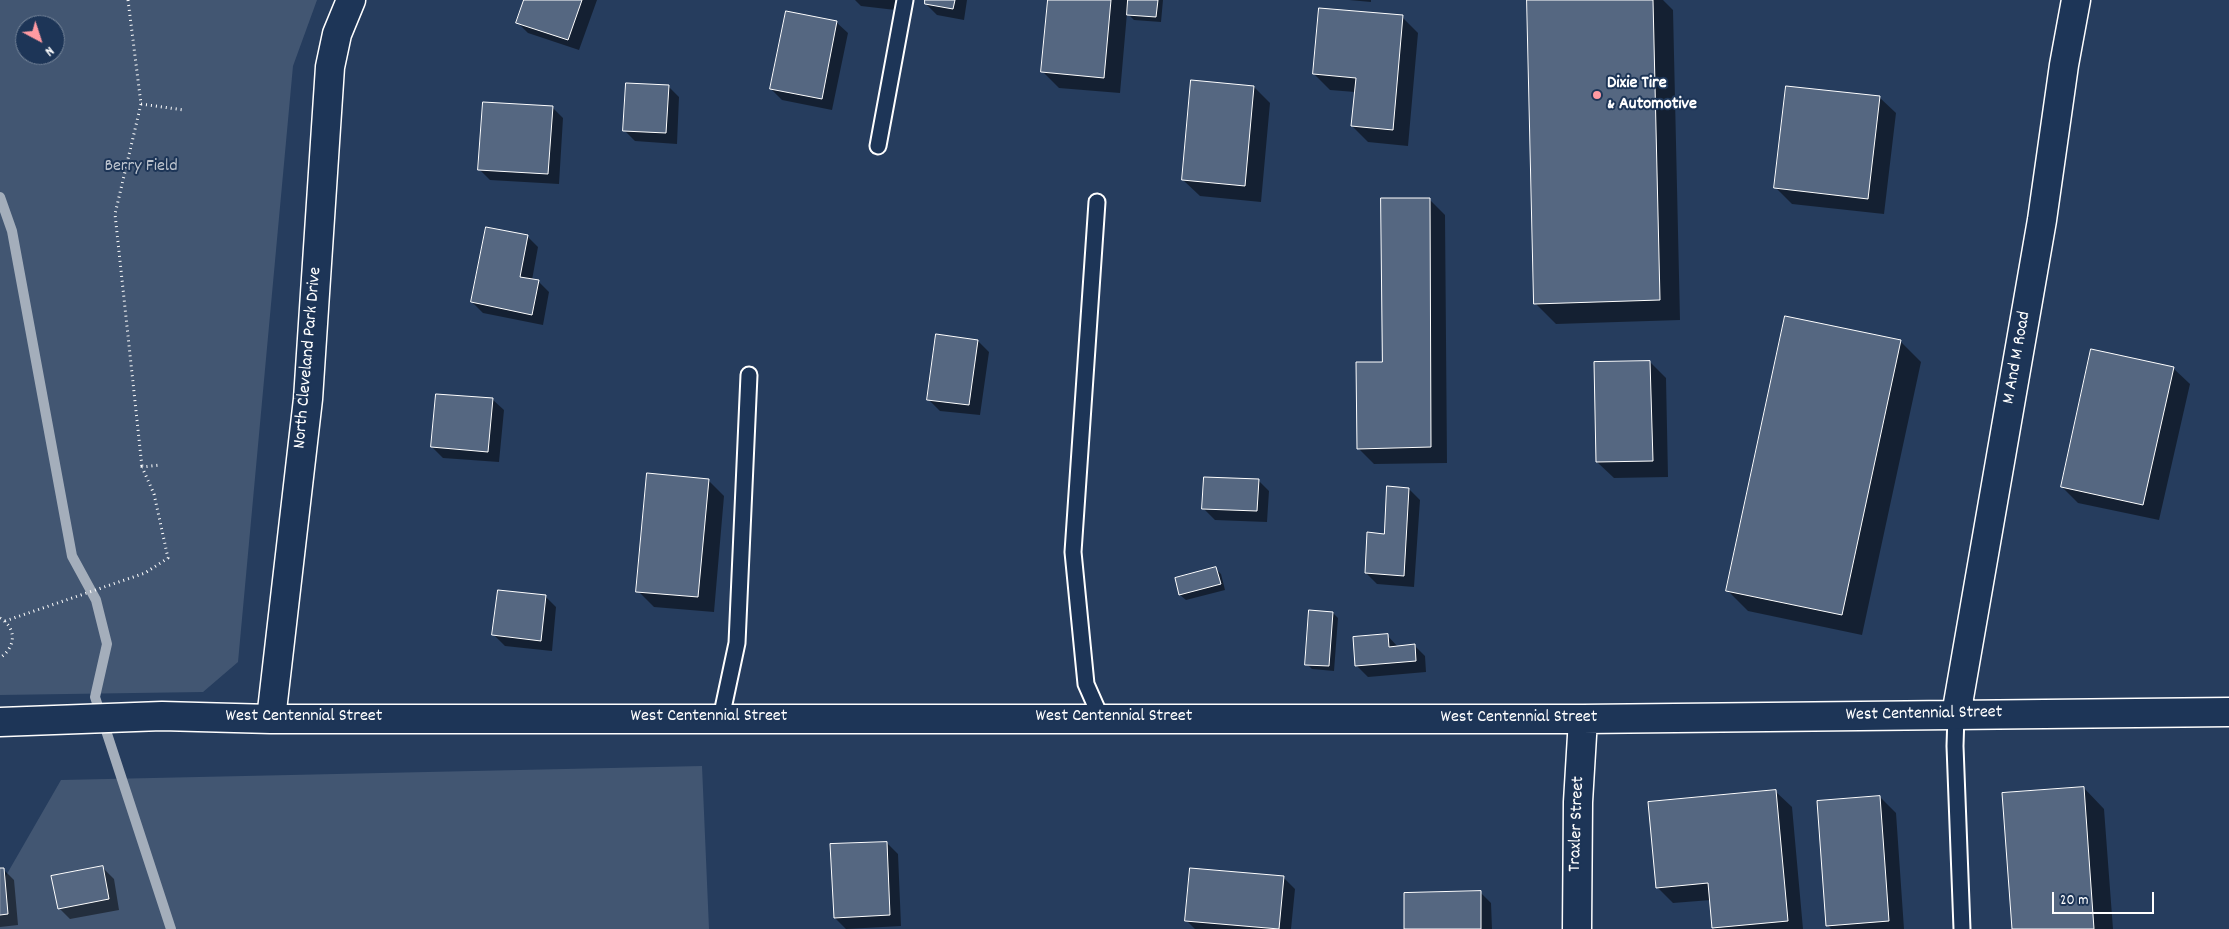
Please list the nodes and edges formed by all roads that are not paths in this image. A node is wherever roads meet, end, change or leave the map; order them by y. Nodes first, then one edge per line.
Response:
1 (352, 0) edge
2 (905, 0) edge
3 (2076, 0) edge
4 (878, 146) dead end
5 (1097, 202) dead end
6 (749, 375) dead end
7 (2229, 712) edge
8 (1956, 715) junction
9 (722, 718) junction
10 (1101, 718) junction
11 (271, 719) junction
12 (1583, 719) junction
13 (0, 722) edge
14 (1577, 929) edge
15 (1962, 929) edge

1 - 11 street, North Cleveland Park Drive
2 - 4 lane
3 - 8 street, M And M Road
5 - 10 lane
6 - 9 lane
7 - 8 street, West Centennial Street
8 - 12 street, West Centennial Street
8 - 15 lane
9 - 10 street, West Centennial Street
9 - 11 street, West Centennial Street
10 - 12 street, West Centennial Street
11 - 13 street, West Centennial Street
12 - 14 street, Traxler Street

